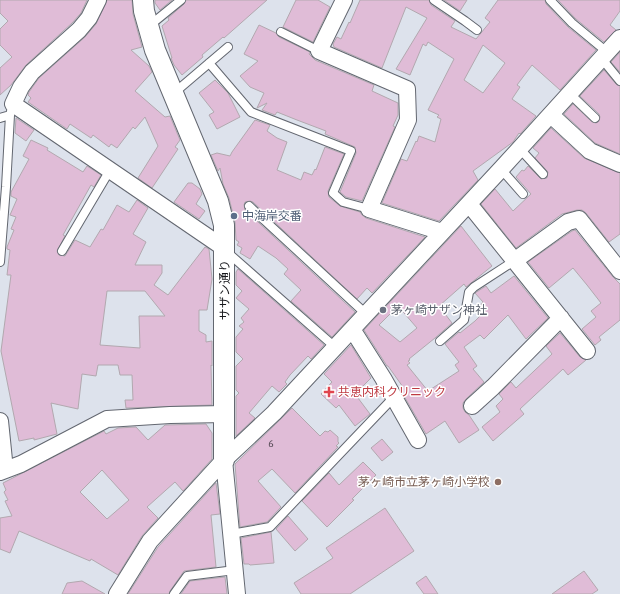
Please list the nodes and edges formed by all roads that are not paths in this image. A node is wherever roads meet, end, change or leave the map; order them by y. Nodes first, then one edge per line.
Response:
1 (98, 0) edge
2 (143, 0) edge
3 (180, 0) edge
4 (344, 0) edge
5 (434, 0) edge
6 (550, 0) edge
7 (148, 27) junction
8 (477, 30) dead end
9 (281, 32) dead end
10 (620, 38) edge
11 (228, 47) dead end
12 (319, 51) junction
13 (604, 56) junction
14 (209, 63) junction
15 (620, 81) edge
16 (173, 93) junction
17 (570, 94) junction
18 (12, 110) junction
19 (551, 115) junction
20 (0, 118) edge
21 (595, 118) dead end
22 (520, 149) junction
23 (620, 164) edge
24 (110, 170) junction
25 (501, 170) junction
26 (543, 174) dead end
27 (523, 194) dead end
28 (469, 204) junction
29 (249, 206) dead end
30 (369, 209) junction
31 (442, 232) junction
32 (224, 249) junction
33 (62, 251) dead end
34 (0, 259) edge
35 (514, 261) junction
36 (620, 271) edge
37 (366, 314) junction
38 (561, 318) junction
39 (352, 329) junction
40 (440, 341) dead end
41 (335, 347) junction
42 (587, 351) dead end
43 (394, 397) junction
44 (472, 406) dead end
45 (225, 414) junction
46 (0, 420) edge
47 (418, 440) dead end
48 (224, 460) junction
49 (3, 471) edge
50 (231, 534) junction
51 (234, 570) junction
52 (117, 594) edge
53 (174, 594) edge
54 (237, 594) edge

1 - 18 street
2 - 7 street, サザン通り
3 - 7 lane
4 - 12 street
5 - 8 lane
6 - 13 lane
7 - 16 street, サザン通り
9 - 12 lane
10 - 13 street
11 - 14 lane
12 - 30 street
13 - 15 lane
13 - 17 street
14 - 16 lane
14 - 30 lane
16 - 32 street, サザン通り
17 - 19 street
17 - 21 lane
18 - 20 lane
18 - 24 street
18 - 34 lane
19 - 22 street
19 - 23 street
22 - 25 street
22 - 26 lane
24 - 32 street
24 - 33 lane
25 - 27 lane
25 - 28 street
28 - 31 street
28 - 35 street
29 - 37 lane
30 - 31 street
31 - 37 street
32 - 41 lane
32 - 45 street, サザン通り
35 - 36 street
35 - 38 street
35 - 40 lane
37 - 39 street
38 - 42 street
38 - 44 street
39 - 41 street
39 - 43 street
41 - 48 street
43 - 47 street
43 - 50 lane
45 - 48 street, サザン通り
45 - 49 street
46 - 49 street
48 - 50 street, サザン通り
48 - 52 street
50 - 51 street, サザン通り
51 - 53 lane
51 - 54 street, サザン通り

